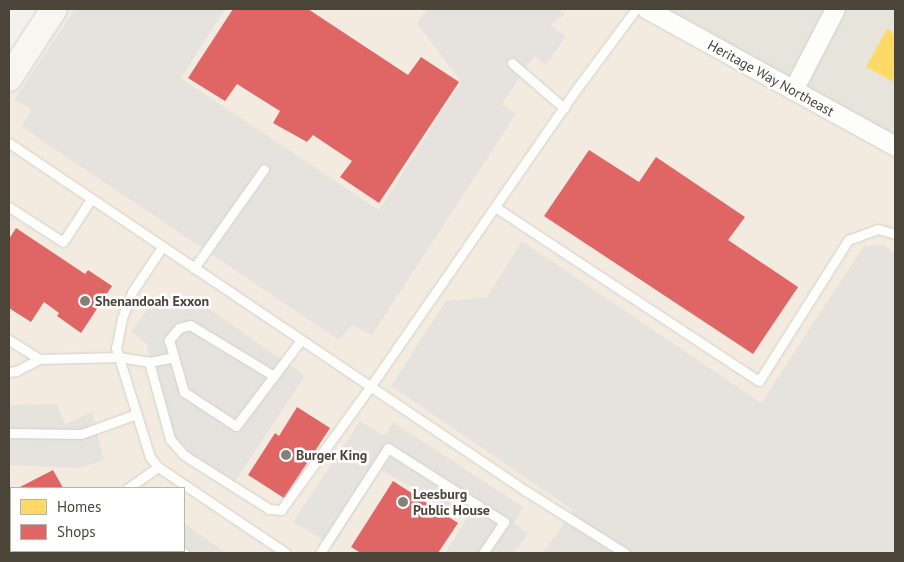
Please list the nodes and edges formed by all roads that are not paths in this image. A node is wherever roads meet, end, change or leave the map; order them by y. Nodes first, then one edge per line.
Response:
1 (54, 9) edge
2 (636, 9) edge
3 (647, 9) edge
4 (835, 9) edge
5 (512, 64) dead end
6 (9, 78) edge
7 (793, 90) junction
8 (564, 108) junction
9 (9, 143) edge
10 (895, 146) edge
11 (264, 169) dead end
12 (91, 198) junction
13 (495, 207) junction
14 (9, 208) edge
15 (895, 234) edge
16 (162, 247) junction
17 (194, 268) junction
18 (9, 340) edge
19 (301, 340) junction
20 (174, 357) junction
21 (119, 358) junction
22 (40, 359) junction
23 (149, 362) junction
24 (9, 372) edge
25 (274, 376) junction
26 (370, 387) junction
27 (137, 414) junction
28 (9, 433) edge
29 (158, 467) junction
30 (129, 487) edge
31 (286, 553) edge
32 (320, 553) edge
33 (483, 553) edge
34 (625, 553) edge

1 - 6 main road
2 - 8 lane
3 - 7 street, Heritage Way Northeast
4 - 7 street
5 - 8 lane
7 - 10 street, Heritage Way Northeast
8 - 13 lane
9 - 12 lane
11 - 17 lane
12 - 14 lane
12 - 16 lane
13 - 15 lane
13 - 26 lane
16 - 17 lane
16 - 21 lane
17 - 19 lane
18 - 22 lane
19 - 25 lane
19 - 26 lane
20 - 23 lane
20 - 25 lane
20 - 25 lane
21 - 22 lane
21 - 23 lane
21 - 27 lane
22 - 24 lane
23 - 26 lane
26 - 34 lane
27 - 28 lane
27 - 29 lane
29 - 30 lane
29 - 31 lane
32 - 33 lane

